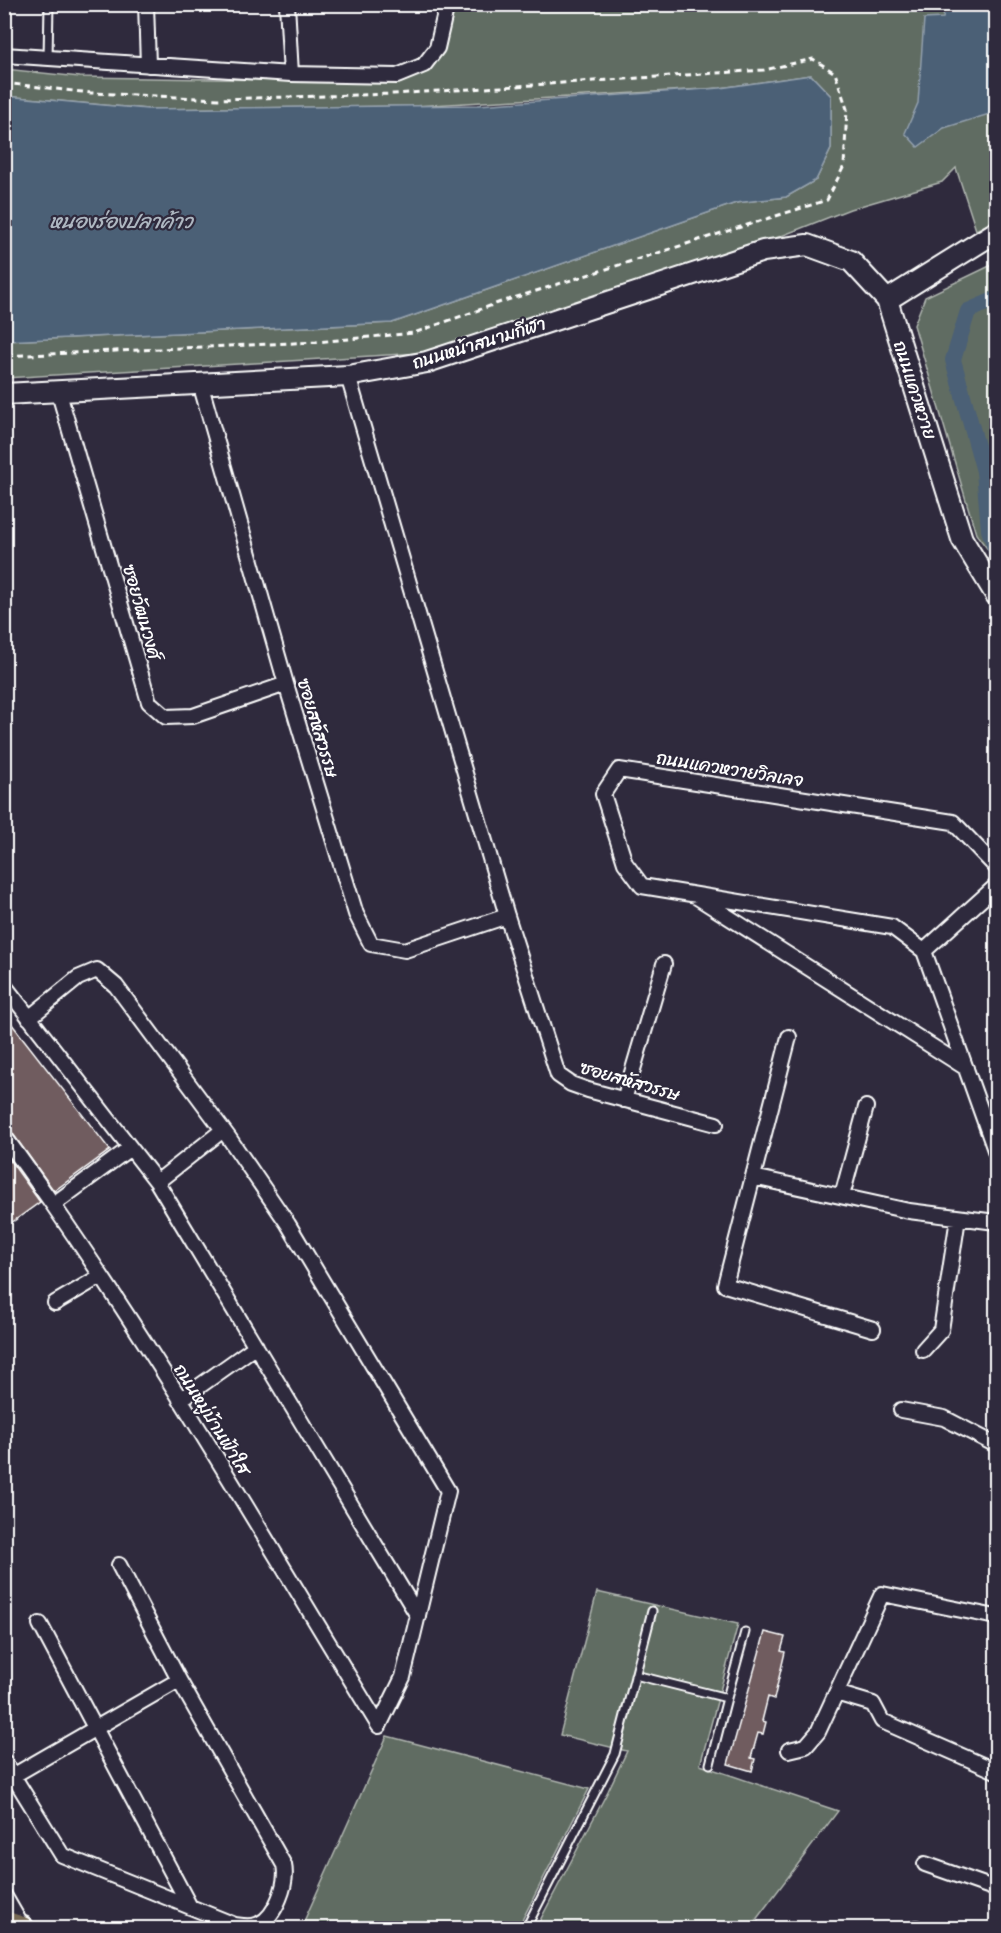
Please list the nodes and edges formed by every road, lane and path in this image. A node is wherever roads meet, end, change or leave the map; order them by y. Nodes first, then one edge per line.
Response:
1 (49, 4) edge
2 (146, 4) edge
3 (287, 4) edge
4 (447, 4) edge
5 (4, 55) edge
6 (48, 59) junction
7 (148, 65) junction
8 (291, 74) junction
9 (4, 83) edge
10 (996, 232) edge
11 (887, 300) junction
12 (4, 356) edge
13 (348, 376) junction
14 (200, 383) junction
15 (58, 390) junction
16 (4, 394) edge
17 (996, 595) edge
18 (286, 684) junction
19 (996, 867) edge
20 (996, 886) edge
21 (692, 894) junction
22 (507, 916) junction
23 (924, 951) junction
24 (664, 964) dead end
25 (4, 985) edge
26 (29, 1018) junction
27 (789, 1037) dead end
28 (966, 1068) junction
29 (624, 1100) junction
30 (866, 1107) dead end
31 (716, 1124) dead end
32 (223, 1130) junction
33 (4, 1136) edge
34 (130, 1148) junction
35 (996, 1153) edge
36 (753, 1177) junction
37 (157, 1182) junction
38 (842, 1196) junction
39 (54, 1204) junction
40 (958, 1218) junction
41 (996, 1222) edge
42 (100, 1276) junction
43 (55, 1303) dead end
44 (873, 1329) dead end
45 (256, 1346) junction
46 (922, 1350) dead end
47 (180, 1400) junction
48 (901, 1410) dead end
49 (995, 1441) edge
50 (119, 1565) dead end
51 (652, 1611) dead end
52 (418, 1616) junction
53 (996, 1617) edge
54 (40, 1624) dead end
55 (745, 1632) dead end
56 (635, 1675) junction
57 (179, 1680) junction
58 (836, 1693) junction
59 (727, 1698) junction
60 (97, 1727) junction
61 (789, 1750) dead end
62 (4, 1761) edge
63 (710, 1764) dead end
64 (996, 1771) edge
65 (9, 1779) edge
66 (925, 1864) dead end
67 (996, 1889) edge
68 (4, 1894) edge
69 (190, 1907) junction
70 (4, 1922) edge
71 (22, 1929) edge
72 (526, 1929) edge

1 - 6 lane
2 - 7 street
3 - 8 street
4 - 8 street
5 - 6 street
6 - 7 street
7 - 8 street
9 - 12 path
10 - 11 street
11 - 13 street, ถนนหน้าสนามกีฬา
11 - 17 street, ถนนแควหวาย
13 - 14 street, ถนนหน้าสนามกีฬา
13 - 22 street, ซอยสหัสวรรษ
14 - 15 street, ถนนหน้าสนามกีฬา
14 - 18 street, ซอยสหัสวรรษ
15 - 16 street, ถนนหน้าสนามกีฬา
15 - 18 street, ซอยวัฒนวงศ์
18 - 22 street, ซอยสหัสวรรษ
19 - 21 street, ถนนแควหวายวิลเลจ
20 - 23 street
21 - 23 street, ถนนแควหวายวิลเลจ
21 - 28 street, ถนนแควหวายวิลเลจ
22 - 29 street, ซอยสหัสวรรษ
23 - 28 street
24 - 29 street
25 - 26 street
26 - 32 street
26 - 34 street
27 - 36 street
28 - 35 street
29 - 31 street, ซอยสหัสวรรษ
30 - 38 street
32 - 37 street
32 - 52 street
33 - 39 street, ถนนหมู่บ้านฟ้าใส
34 - 37 street
34 - 39 street
36 - 38 street
36 - 44 street
37 - 45 street
38 - 40 street
39 - 42 street, ถนนหมู่บ้านฟ้าใส
40 - 41 street
40 - 46 street
42 - 43 street
42 - 47 street, ถนนหมู่บ้านฟ้าใส
45 - 47 street
45 - 52 street
47 - 52 street, ถนนหมู่บ้านฟ้าใส
48 - 49 street
50 - 57 street
51 - 56 lane
53 - 58 street
54 - 60 street
55 - 59 lane
56 - 59 lane
56 - 72 lane
57 - 60 street
57 - 69 street
58 - 61 street
58 - 64 street
59 - 63 lane
60 - 65 street
60 - 69 street
62 - 65 street
65 - 69 street
66 - 67 street
68 - 71 street
70 - 71 main road

